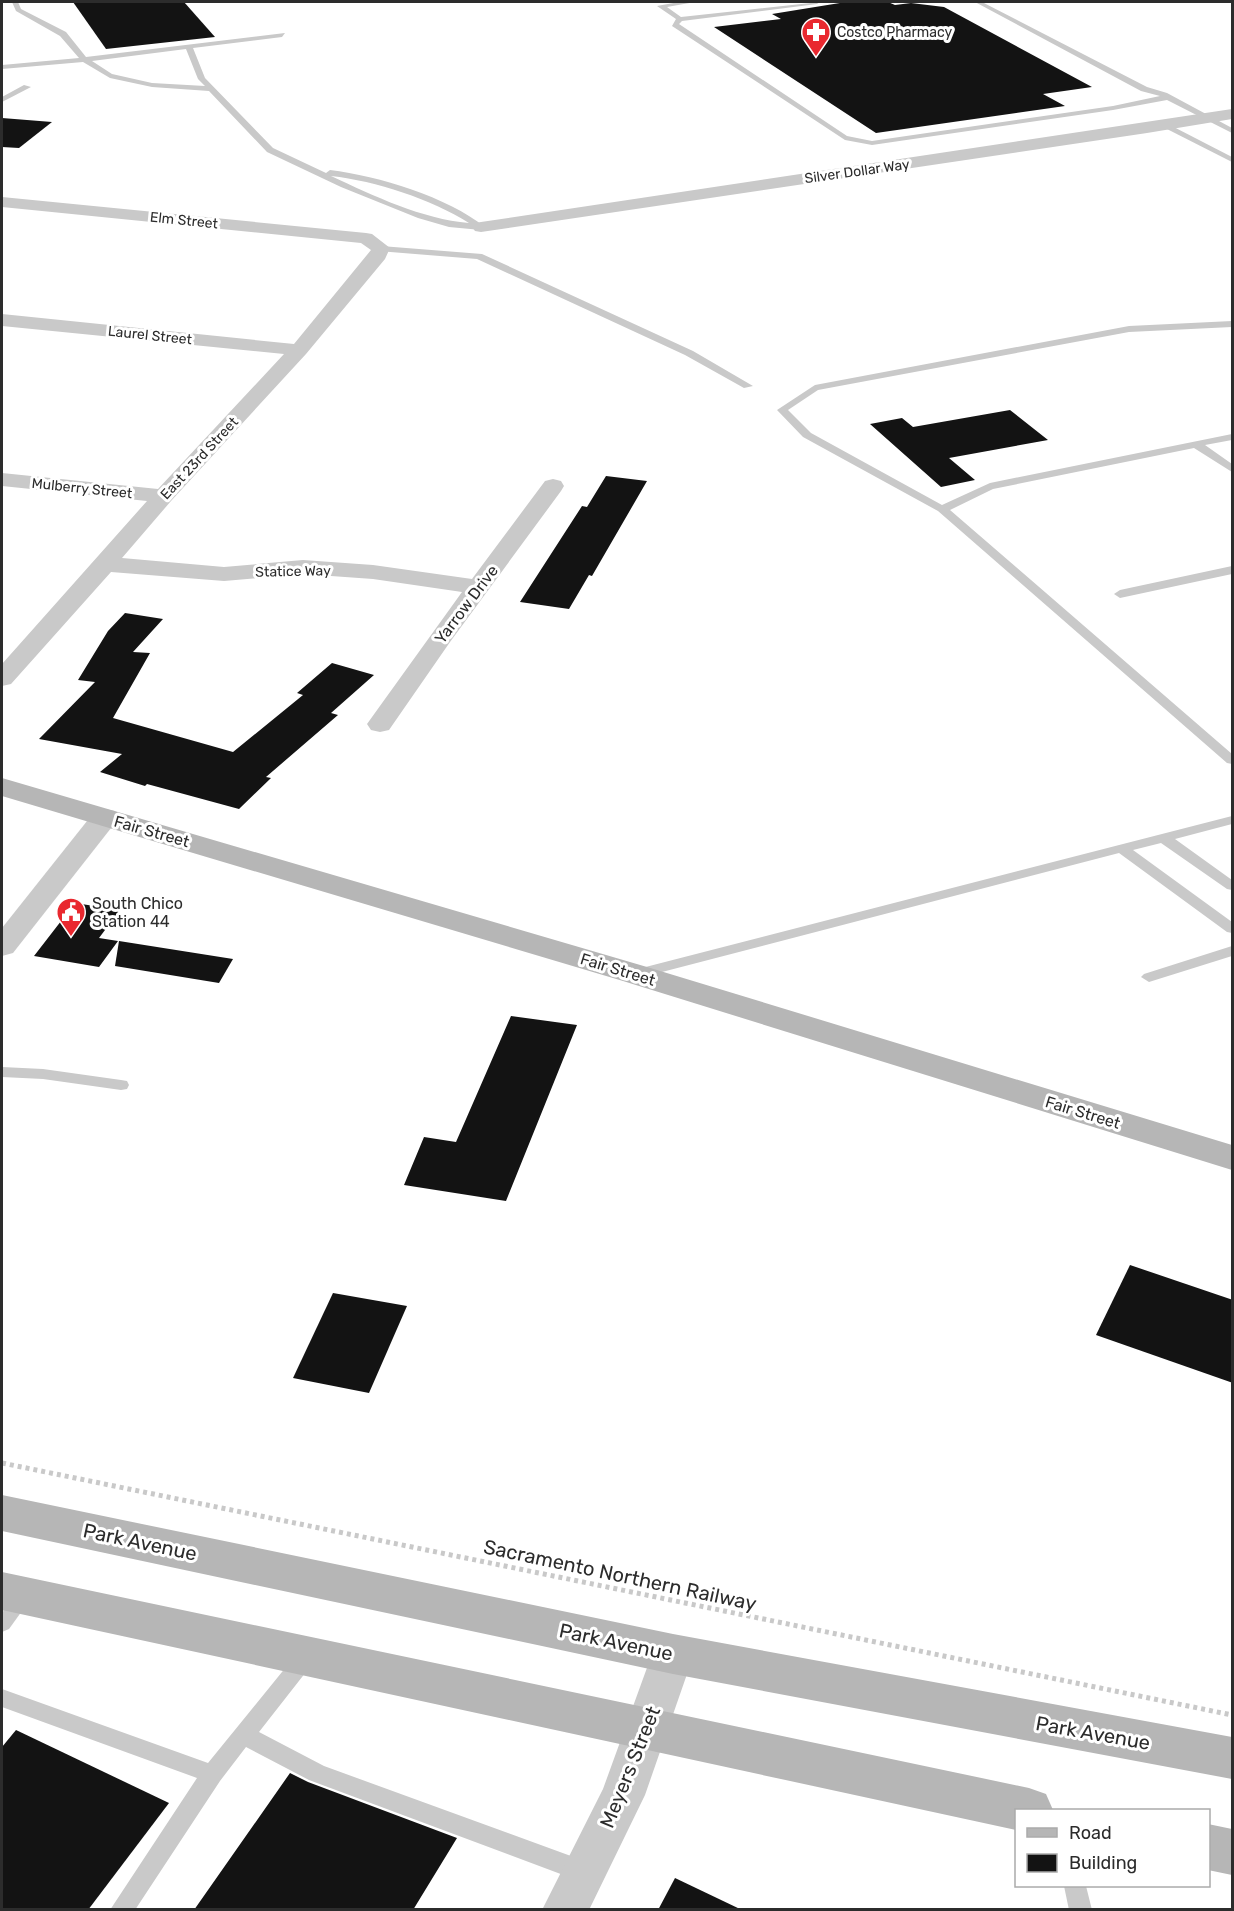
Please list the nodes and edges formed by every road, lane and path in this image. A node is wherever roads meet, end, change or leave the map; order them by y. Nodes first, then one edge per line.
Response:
1 (15, 2) edge
2 (692, 2) edge
3 (817, 2) edge
4 (978, 2) edge
5 (680, 19) junction
6 (282, 35) dead end
7 (189, 46) junction
8 (84, 59) junction
9 (2, 67) edge
10 (27, 87) dead end
11 (211, 89) junction
12 (1168, 97) junction
13 (2, 100) edge
14 (1233, 114) edge
15 (1207, 117) junction
16 (1166, 125) junction
17 (1233, 131) edge
18 (1233, 160) edge
19 (317, 172) junction
20 (2, 202) edge
21 (481, 227) junction
22 (373, 244) junction
23 (2, 320) edge
24 (1233, 324) edge
25 (299, 350) junction
26 (748, 386) dead end
27 (1233, 437) edge
28 (1196, 444) junction
29 (1233, 469) edge
30 (2, 479) edge
31 (553, 486) dead end
32 (163, 496) junction
33 (942, 509) junction
34 (105, 564) junction
35 (1233, 570) edge
36 (479, 588) junction
37 (1119, 594) dead end
38 (2, 679) edge
39 (380, 724) dead end
40 (1233, 760) edge
41 (2, 787) edge
42 (105, 817) junction
43 (1233, 820) edge
44 (1164, 838) junction
45 (1121, 848) junction
46 (1233, 886) edge
47 (1233, 929) edge
48 (2, 947) edge
49 (1233, 951) edge
50 (635, 974) junction
51 (1149, 977) dead end
52 (2, 1072) edge
53 (121, 1085) dead end
54 (1233, 1158) edge
55 (2, 1463) edge
56 (2, 1513) edge
57 (9, 1603) edge
58 (674, 1654) junction
59 (306, 1657) junction
60 (2, 1698) edge
61 (1233, 1715) edge
62 (647, 1730) junction
63 (243, 1735) junction
64 (1233, 1758) edge
65 (212, 1774) junction
66 (1024, 1809) edge
67 (1210, 1847) edge
68 (1233, 1852) edge
69 (1076, 1887) edge
70 (575, 1891) edge
71 (121, 1910) edge
72 (1081, 1910) edge

1 - 8 lane
2 - 5 lane
3 - 5 lane
4 - 12 lane
5 - 12 lane
6 - 7 lane
7 - 8 lane
7 - 11 lane
8 - 9 lane
8 - 11 lane
10 - 13 lane
11 - 19 lane
12 - 15 lane
14 - 15 street, Silver Dollar Way
15 - 16 street, Silver Dollar Way
15 - 17 lane
16 - 18 lane
16 - 21 street, Silver Dollar Way
19 - 21 lane
19 - 21 lane
20 - 22 street, Elm Street
22 - 25 street, East 23rd Street
22 - 26 lane
23 - 25 street, Laurel Street
24 - 33 lane
25 - 32 street, East 23rd Street
27 - 28 lane
28 - 29 lane
28 - 33 lane
30 - 32 street, Mulberry Street
31 - 36 street, Yarrow Drive
32 - 34 street, East 23rd Street
33 - 40 lane
34 - 36 street, Statice Way
34 - 38 street, East 23rd Street
35 - 37 lane
36 - 39 street, Yarrow Drive
41 - 42 main road, Fair Street
42 - 48 street
42 - 50 main road, Fair Street
43 - 44 lane
44 - 45 lane
44 - 46 lane
45 - 47 lane
45 - 50 lane
49 - 51 lane
50 - 54 main road, Fair Street
52 - 53 lane
55 - 61 path, Sacramento Northern Railway
56 - 58 main road, Park Avenue
57 - 59 main road
58 - 62 street, Meyers Street
58 - 64 main road, Park Avenue
59 - 62 main road
59 - 63 lane
60 - 65 lane
62 - 66 main road
62 - 70 street, Meyers Street
63 - 65 lane
63 - 70 lane
65 - 71 lane
67 - 68 main road
69 - 72 lane

